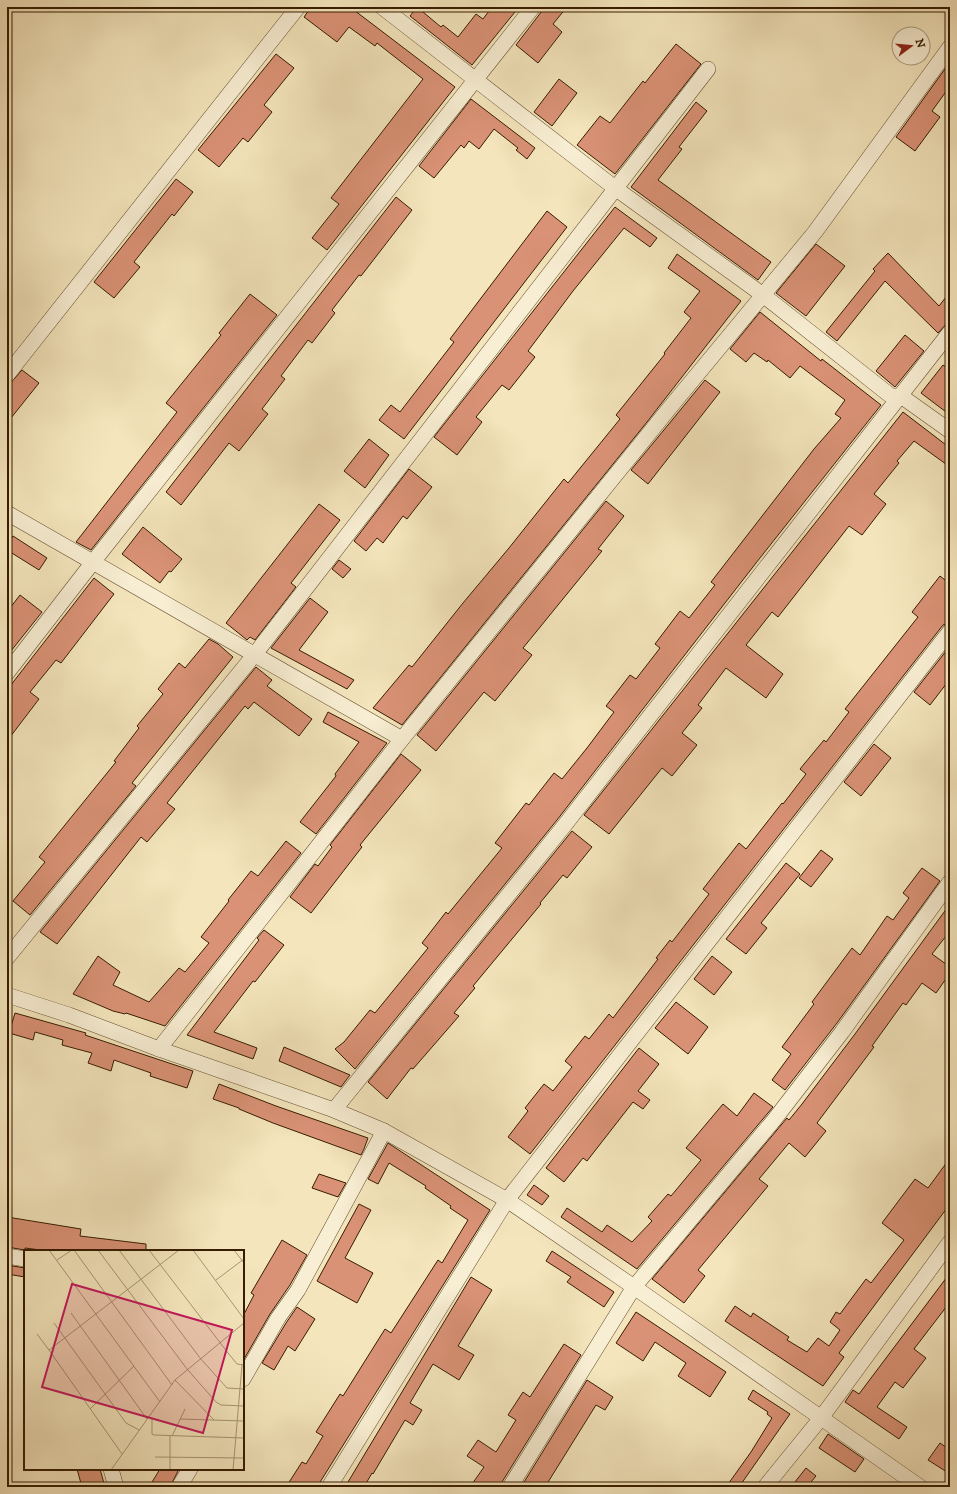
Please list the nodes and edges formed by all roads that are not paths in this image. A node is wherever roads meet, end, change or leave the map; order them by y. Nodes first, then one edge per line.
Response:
1 (298, 7) edge
2 (382, 7) edge
3 (533, 7) edge
4 (950, 46) edge
5 (708, 70) dead end
6 (476, 80) junction
7 (615, 188) junction
8 (763, 295) junction
9 (950, 332) edge
10 (7, 375) edge
11 (900, 396) junction
12 (950, 431) edge
13 (7, 513) edge
14 (93, 562) junction
15 (950, 632) edge
16 (255, 654) junction
17 (7, 673) edge
18 (402, 739) junction
19 (950, 882) edge
20 (7, 958) edge
21 (7, 995) edge
22 (159, 1049) junction
23 (334, 1110) junction
24 (384, 1131) junction
25 (507, 1200) junction
26 (950, 1242) edge
27 (7, 1256) edge
28 (24, 1259) edge
29 (634, 1287) junction
30 (244, 1377) edge
31 (821, 1418) junction
32 (111, 1470) edge
33 (189, 1470) edge
34 (116, 1487) edge
35 (179, 1487) edge
36 (329, 1487) edge
37 (510, 1487) edge
38 (764, 1487) edge
39 (920, 1487) edge

1 - 10 street
2 - 6 street
3 - 6 street
4 - 8 street
5 - 7 street
6 - 7 street
6 - 14 street
7 - 8 street
7 - 16 street
8 - 11 street
8 - 18 street
9 - 11 street
11 - 12 street
11 - 23 street
13 - 14 street
14 - 16 street
14 - 17 street
15 - 25 street
16 - 18 street
16 - 20 street
18 - 22 street
19 - 29 street
21 - 22 street
22 - 23 street
23 - 24 street
24 - 25 street
24 - 30 street
25 - 29 street
25 - 36 street
26 - 31 street
27 - 28 street
29 - 31 street
29 - 37 street
31 - 38 street
31 - 39 street
32 - 34 street
33 - 35 street

